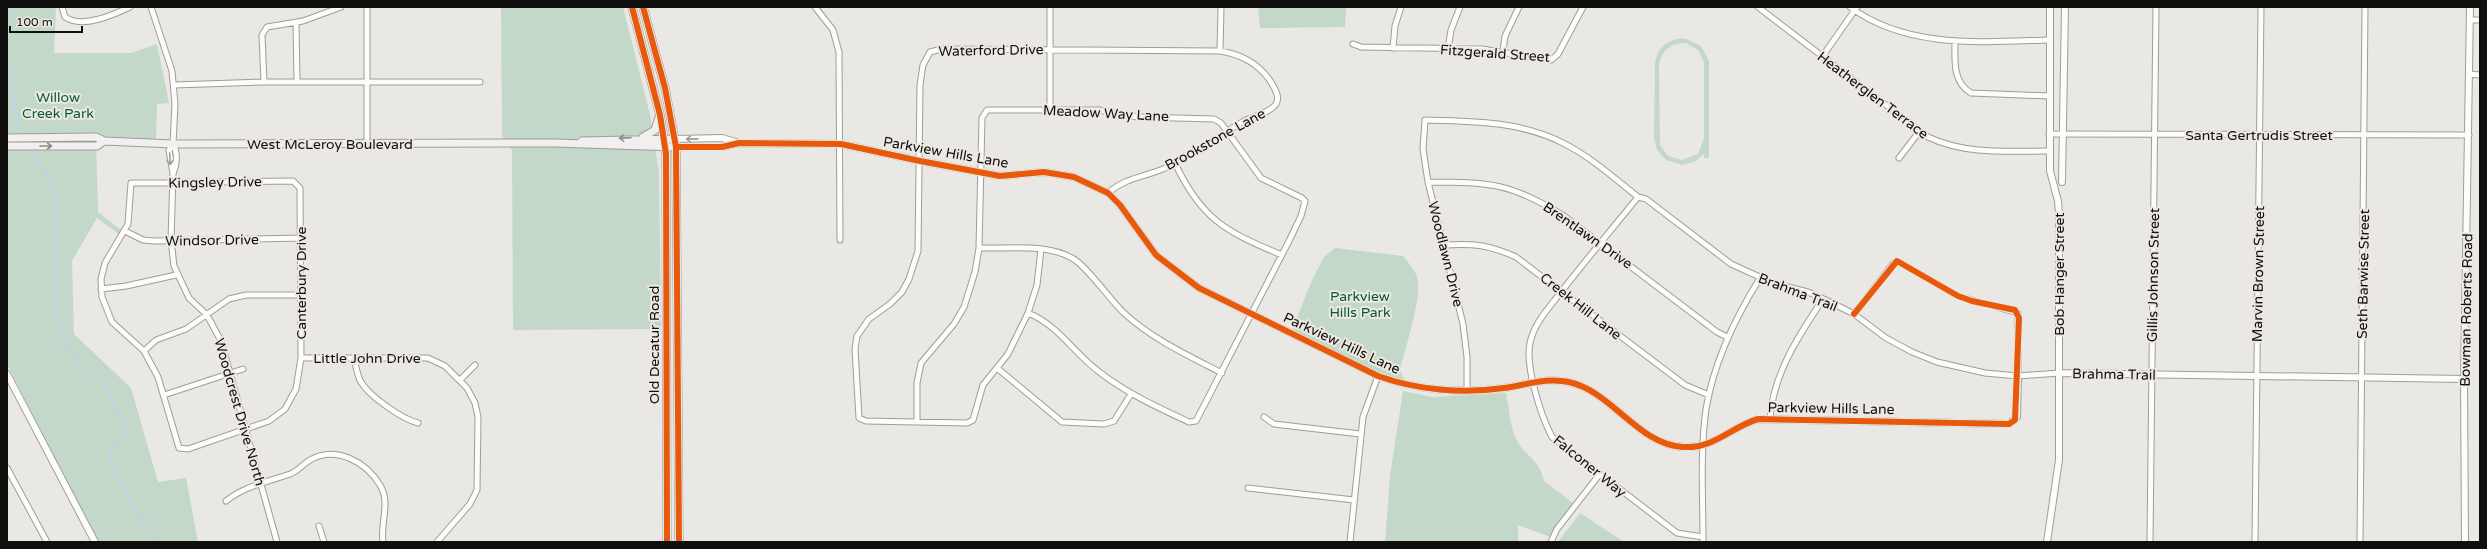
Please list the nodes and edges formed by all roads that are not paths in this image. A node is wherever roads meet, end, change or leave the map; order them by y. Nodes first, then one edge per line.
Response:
1 (62, 7) edge
2 (130, 7) edge
3 (151, 7) edge
4 (341, 7) edge
5 (367, 7) edge
6 (632, 7) edge
7 (643, 7) edge
8 (815, 7) edge
9 (1050, 7) edge
10 (1221, 7) edge
11 (1401, 7) edge
12 (1460, 7) edge
13 (1519, 7) edge
14 (1583, 7) edge
15 (1758, 7) edge
16 (1850, 7) edge
17 (2050, 7) edge
18 (2065, 7) edge
19 (2156, 7) edge
20 (2261, 7) edge
21 (2365, 7) edge
22 (2470, 7) edge
23 (1856, 9) edge
24 (647, 20) junction
25 (2470, 20) junction
26 (2480, 20) edge
27 (296, 23) junction
28 (636, 23) junction
29 (2049, 40) junction
30 (1955, 41) junction
31 (1353, 44) dead end
32 (1393, 48) junction
33 (1448, 49) junction
34 (1050, 50) junction
35 (1220, 51) junction
36 (1503, 51) junction
37 (1822, 57) junction
38 (2469, 74) junction
39 (2480, 75) edge
40 (264, 82) junction
41 (297, 82) junction
42 (367, 82) junction
43 (480, 82) dead end
44 (174, 85) junction
45 (2050, 96) junction
46 (1277, 102) joint
47 (1050, 109) junction
48 (660, 115) junction
49 (1425, 120) joint
50 (1228, 131) junction
51 (1919, 132) junction
52 (2063, 133) junction
53 (2049, 134) junction
54 (2154, 134) junction
55 (2260, 135) junction
56 (2469, 135) junction
57 (2364, 136) junction
58 (7, 138) edge
59 (641, 138) junction
60 (664, 139) junction
61 (675, 139) junction
62 (104, 141) junction
63 (555, 143) junction
64 (739, 143) junction
65 (173, 144) junction
66 (367, 144) junction
67 (841, 144) junction
68 (7, 146) edge
69 (665, 147) junction
70 (676, 147) junction
71 (2049, 151) junction
72 (1899, 158) dead end
73 (920, 161) junction
74 (1174, 163) junction
75 (981, 173) junction
76 (1428, 182) junction
77 (2062, 182) dead end
78 (173, 183) junction
79 (298, 184) joint
80 (1108, 193) junction
81 (1638, 197) junction
82 (125, 231) junction
83 (300, 238) junction
84 (171, 240) junction
85 (840, 240) dead end
86 (1600, 243) junction
87 (1444, 245) junction
88 (979, 248) junction
89 (1042, 249) junction
90 (1282, 255) junction
91 (176, 274) junction
92 (1760, 278) junction
93 (101, 289) junction
94 (1562, 291) junction
95 (300, 295) junction
96 (1823, 299) junction
97 (1028, 313) junction
98 (1252, 314) junction
99 (1854, 314) junction
100 (206, 315) junction
101 (1728, 336) junction
102 (144, 351) junction
103 (301, 358) junction
104 (354, 358) junction
105 (475, 365) dead end
106 (997, 368) junction
107 (243, 369) dead end
108 (1222, 373) junction
109 (2060, 373) junction
110 (7, 374) edge
111 (231, 374) junction
112 (2152, 374) junction
113 (1378, 376) junction
114 (2018, 376) junction
115 (2257, 376) junction
116 (2362, 377) junction
117 (2464, 379) junction
118 (460, 380) junction
119 (1534, 381) junction
120 (1467, 389) junction
121 (1131, 394) junction
122 (164, 395) junction
123 (1709, 395) junction
124 (1264, 417) dead end
125 (1770, 419) junction
126 (916, 422) junction
127 (418, 424) dead end
128 (245, 429) junction
129 (1360, 434) junction
130 (1703, 446) junction
131 (7, 468) edge
132 (1599, 475) junction
133 (261, 483) junction
134 (1248, 488) dead end
135 (1354, 500) junction
136 (226, 501) dead end
137 (667, 510) junction
138 (678, 510) junction
139 (319, 526) dead end
140 (1703, 540) edge
141 (47, 542) edge
142 (95, 542) edge
143 (277, 542) edge
144 (324, 542) edge
145 (383, 542) edge
146 (437, 542) edge
147 (667, 542) edge
148 (678, 542) edge
149 (1350, 542) edge
150 (1551, 542) edge
151 (2047, 542) edge
152 (2150, 542) edge
153 (2255, 542) edge
154 (2360, 542) edge
155 (2465, 542) edge

1 - 2 street
3 - 44 street, Woodcrest Drive North
4 - 27 street
5 - 42 street
6 - 28 main road, Old Decatur Road
7 - 24 main road, Old Decatur Road
8 - 67 street
9 - 34 street
10 - 35 street
11 - 32 street
12 - 33 street
13 - 36 street
14 - 36 street, Fitzgerald Street
15 - 37 street, Heatherglen Terrace
16 - 23 street
17 - 29 street, Bob Hanger Street
18 - 52 street
19 - 54 street, Gillis Johnson Street
20 - 55 street, Marvin Brown Street
21 - 57 street, Seth Barwise Street
22 - 25 street, Bowman Roberts Road
23 - 30 street
23 - 37 street
24 - 28 main road
24 - 61 main road, Old Decatur Road
25 - 26 street
25 - 38 street, Bowman Roberts Road
27 - 40 street
27 - 41 street
28 - 48 main road, Old Decatur Road
29 - 30 street
29 - 45 street, Bob Hanger Street
30 - 45 street
31 - 32 street, Fitzgerald Street
32 - 33 street, Fitzgerald Street
33 - 36 street, Fitzgerald Street
34 - 35 street, Waterford Drive
34 - 47 street
34 - 73 street, Waterford Drive
35 - 46 street, Waterford Drive
37 - 51 street, Heatherglen Terrace
38 - 39 street
38 - 56 street, Bowman Roberts Road
40 - 41 street
40 - 44 street
41 - 42 street
42 - 43 street
42 - 66 street
44 - 65 street, Woodcrest Drive North
45 - 53 street, Bob Hanger Street
46 - 50 street, Brookstone Lane
47 - 50 street, Meadow Way Lane
47 - 75 street, Meadow Way Lane
48 - 59 main road
48 - 60 main road, Old Decatur Road
49 - 76 street, Woodlawn Drive
49 - 81 street, Brahma Trail
50 - 74 street, Brookstone Lane
50 - 90 street, Meadow Way Lane
51 - 71 street, Heatherglen Terrace
51 - 72 street
52 - 53 street, Santa Gertrudis Street
52 - 54 street, Santa Gertrudis Street
52 - 77 street
53 - 71 street, Bob Hanger Street
54 - 55 street, Santa Gertrudis Street
54 - 112 street, Gillis Johnson Street
55 - 57 street, Santa Gertrudis Street
55 - 115 street, Marvin Brown Street
56 - 57 street, Santa Gertrudis Street
56 - 117 street, Bowman Roberts Road
57 - 116 street, Seth Barwise Street
58 - 62 main road, West McLeroy Boulevard
59 - 60 main road, West McLeroy Boulevard
59 -> 63 main road, West McLeroy Boulevard
60 - 61 main road, West McLeroy Boulevard
60 - 69 main road, Old Decatur Road
64 -> 61 street, Parkview Hills Lane
61 - 70 main road, Old Decatur Road
62 - 65 main road, West McLeroy Boulevard
68 -> 62 main road, West McLeroy Boulevard
63 - 66 main road, West McLeroy Boulevard
63 - 69 main road, West McLeroy Boulevard
64 - 67 street, Parkview Hills Lane
64 - 70 street, Parkview Hills Lane
65 - 66 main road, West McLeroy Boulevard
65 - 78 street, Woodcrest Drive North
67 - 73 street, Parkview Hills Lane
67 - 85 street
69 - 70 main road, West McLeroy Boulevard
69 - 137 main road, Old Decatur Road
70 - 138 main road, Old Decatur Road
71 - 109 street, Bob Hanger Street
73 - 75 street, Parkview Hills Lane
73 - 126 street, Waterford Drive
74 - 80 street, Brookstone Lane
74 - 90 street
75 - 80 street, Parkview Hills Lane
75 - 88 street, Meadow Way Lane
76 - 86 street, Brentlawn Drive
76 - 87 street, Woodlawn Drive
78 - 79 street, Kingsley Drive
78 - 82 street, Kingsley Drive
78 - 84 street, Woodcrest Drive North
79 - 83 street, Canterbury Drive
80 - 98 street, Parkview Hills Lane
81 - 86 street, Falconer Way
81 - 92 street, Brahma Trail
82 - 84 street, Windsor Drive
82 - 93 street
83 - 84 street, Windsor Drive
83 - 95 street, Canterbury Drive
84 - 91 street, Woodcrest Drive North
86 - 94 street, Falconer Way
86 - 101 street, Brentlawn Drive
87 - 94 street, Creek Hill Lane
87 - 120 street, Woodlawn Drive
88 - 89 street
88 - 126 street, Meadow Way Lane
89 - 97 street
89 - 108 street
90 - 98 street
91 - 93 street
91 - 100 street, Woodcrest Drive North
92 - 96 street, Brahma Trail
92 - 101 street
93 - 102 street
94 - 119 street, Falconer Way
94 - 123 street, Creek Hill Lane
95 - 100 street
95 - 103 street, Canterbury Drive
96 - 99 street, Brahma Trail
96 - 125 street
97 - 106 street
97 - 121 street
98 - 108 street
98 - 113 street, Parkview Hills Lane
99 - 114 street, Brahma Trail
99 - 114 street, Parkview Hills Lane
100 - 102 street
100 - 111 street, Woodcrest Drive North
101 - 123 street
102 - 122 street
103 - 104 street, Little John Drive
103 - 128 street, Canterbury Drive
104 - 118 street, Little John Drive
104 - 127 street
105 - 118 street
106 - 121 street
106 - 126 street
107 - 111 street
108 - 121 street
109 - 112 street, Brahma Trail
109 - 114 street, Brahma Trail
109 - 151 street, Bob Hanger Street
110 - 142 street
111 - 122 street
111 - 128 street, Woodcrest Drive North
112 - 115 street, Brahma Trail
112 - 152 street, Gillis Johnson Street
113 - 120 street, Parkview Hills Lane
113 - 129 street
114 - 125 street, Parkview Hills Lane
115 - 116 street, Brahma Trail
115 - 153 street, Marvin Brown Street
116 - 117 street, Brahma Trail
116 - 154 street, Seth Barwise Street
117 - 155 street, Bowman Roberts Road
118 - 146 street, Little John Drive
119 - 120 street, Parkview Hills Lane
119 - 130 street, Parkview Hills Lane
119 - 132 street, Falconer Way
122 - 128 street, Canterbury Drive
123 - 130 street
124 - 129 street
125 - 130 street, Parkview Hills Lane
128 - 133 street, Woodcrest Drive North
129 - 135 street
130 - 140 street
131 - 141 street
132 - 140 street, Falconer Way
132 - 150 street
133 - 136 street
133 - 143 street, Woodcrest Drive North
133 - 145 street
134 - 135 street
135 - 149 street
137 - 138 main road
137 - 147 main road, Old Decatur Road
138 - 148 main road, Old Decatur Road
139 - 144 street

